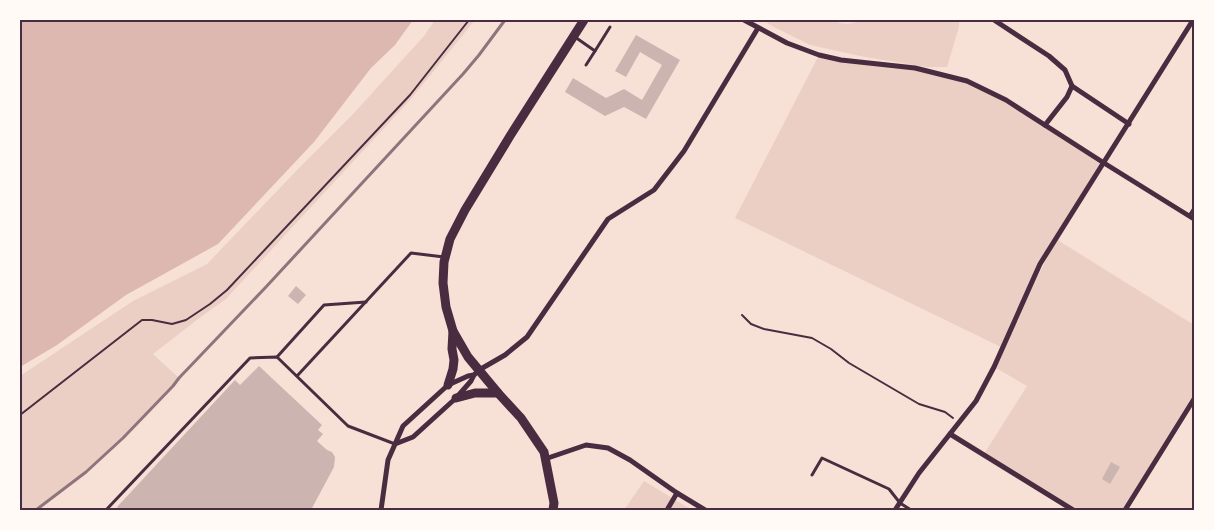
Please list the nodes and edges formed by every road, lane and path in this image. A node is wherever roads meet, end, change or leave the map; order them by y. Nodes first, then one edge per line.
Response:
1 (469, 20) edge
2 (584, 20) edge
3 (744, 20) edge
4 (994, 20) edge
5 (1193, 20) edge
6 (610, 27) dead end
7 (758, 28) junction
8 (574, 37) junction
9 (596, 51) junction
10 (586, 65) dead end
11 (1072, 86) junction
12 (1129, 124) junction
13 (1045, 125) junction
14 (1104, 163) junction
15 (1194, 208) edge
16 (1192, 217) edge
17 (445, 257) junction
18 (366, 302) junction
19 (742, 315) dead end
20 (453, 331) junction
21 (277, 357) junction
22 (477, 373) junction
23 (297, 376) junction
24 (448, 385) junction
25 (498, 393) junction
26 (456, 398) junction
27 (1194, 399) edge
28 (20, 415) edge
29 (959, 423) junction
30 (950, 434) junction
31 (395, 444) junction
32 (545, 459) junction
33 (812, 475) dead end
34 (677, 493) junction
35 (900, 503) junction
36 (106, 510) edge
37 (381, 510) edge
38 (553, 510) edge
39 (667, 510) edge
40 (705, 510) edge
41 (895, 510) edge
42 (911, 510) edge
43 (1073, 510) edge
44 (1125, 510) edge

1 - 28 path
2 - 8 main road
3 - 7 street
4 - 11 street
5 - 12 street
6 - 9 lane
7 - 13 street
7 - 22 street
8 - 9 lane
8 - 17 main road
9 - 10 lane
11 - 12 street
11 - 13 street
12 - 14 street
13 - 14 street
14 - 16 street
14 - 29 street
15 - 16 lane
17 - 18 lane
17 - 20 main road
18 - 21 lane
18 - 23 lane
19 - 29 path
20 - 22 main road
20 - 24 main road
21 - 23 lane
21 - 36 lane
22 - 24 street
22 - 25 main road
22 - 26 street
23 - 31 lane
24 - 31 street
25 - 26 main road
25 - 32 main road
26 - 31 street
27 - 44 street
29 - 30 street
30 - 35 street
30 - 43 street
31 - 37 street
32 - 34 street
32 - 38 main road
33 - 35 lane
34 - 39 street
34 - 40 street
35 - 41 street
35 - 42 lane

